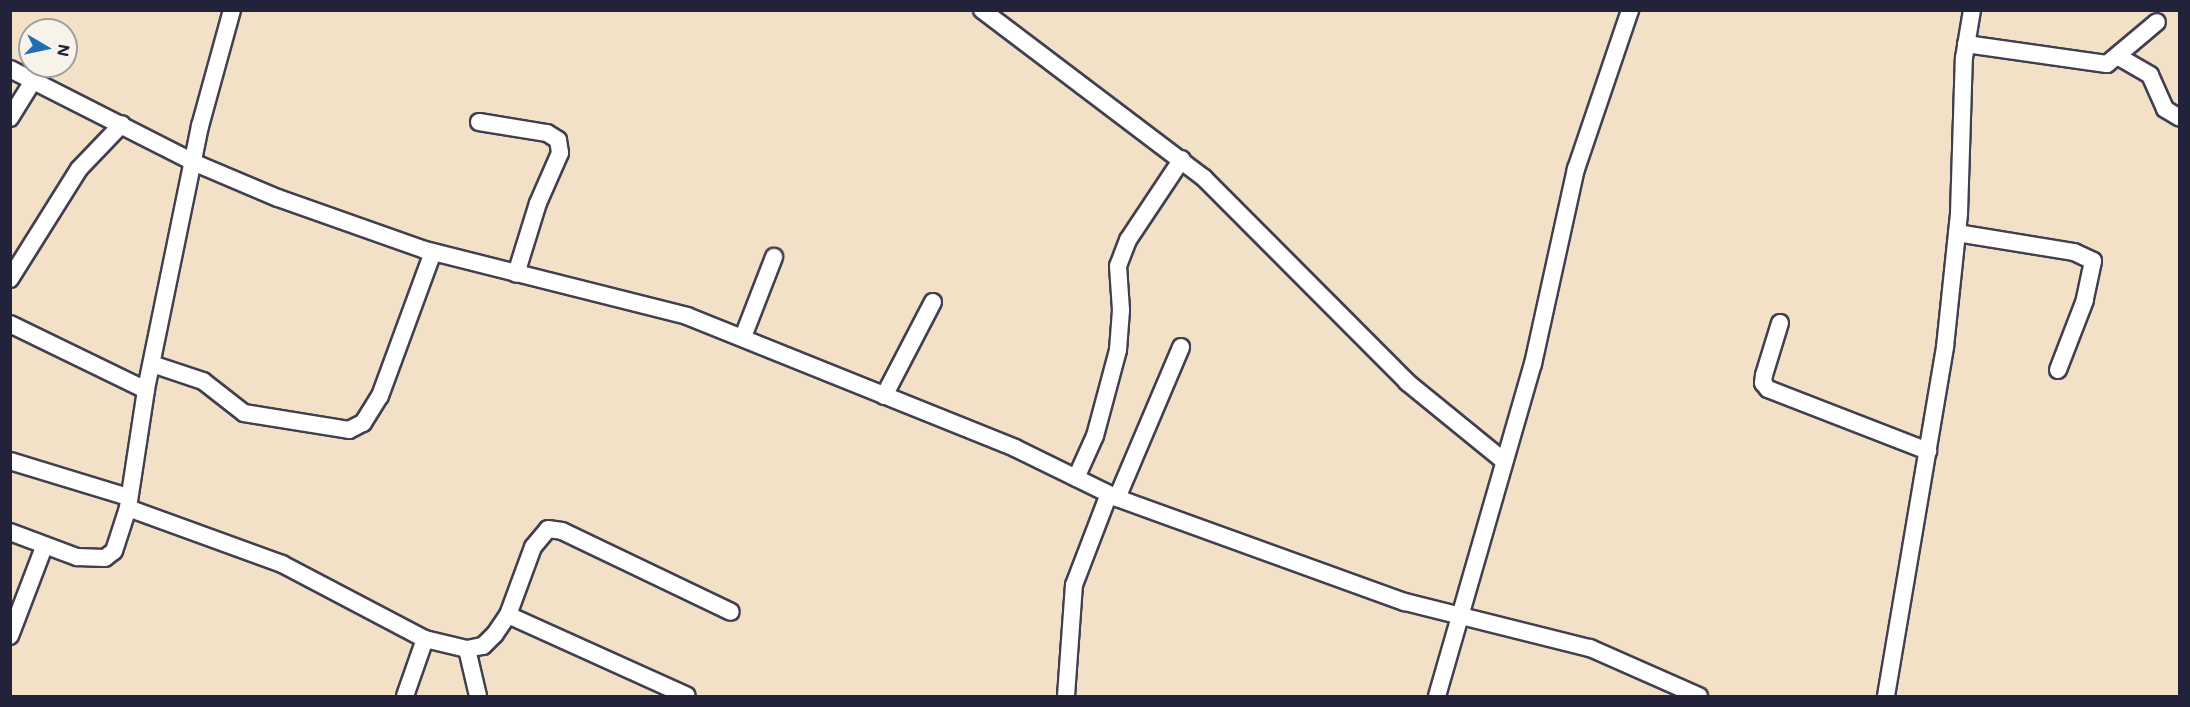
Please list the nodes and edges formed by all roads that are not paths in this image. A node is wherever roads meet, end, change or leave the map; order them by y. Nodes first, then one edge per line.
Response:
1 (232, 10) edge
2 (982, 10) edge
3 (1630, 10) edge
4 (1972, 10) edge
5 (2157, 22) dead end
6 (1966, 44) junction
7 (2119, 57) junction
8 (10, 69) edge
9 (33, 81) junction
10 (10, 118) edge
11 (2180, 118) edge
12 (479, 122) dead end
13 (122, 124) junction
14 (1182, 159) junction
15 (195, 163) junction
16 (1957, 233) junction
17 (433, 252) junction
18 (774, 257) dead end
19 (516, 274) junction
20 (10, 279) edge
21 (933, 303) dead end
22 (1780, 323) dead end
23 (10, 324) edge
24 (743, 337) junction
25 (1181, 346) dead end
26 (152, 364) junction
27 (2058, 370) dead end
28 (146, 390) junction
29 (884, 396) junction
30 (1928, 452) junction
31 (10, 461) edge
32 (1504, 461) junction
33 (1076, 478) junction
34 (1113, 496) junction
35 (128, 503) junction
36 (10, 532) edge
37 (44, 547) junction
38 (731, 612) dead end
39 (508, 615) junction
40 (1460, 616) junction
41 (10, 636) edge
42 (425, 639) junction
43 (467, 649) junction
44 (405, 696) edge
45 (478, 696) edge
46 (687, 696) edge
47 (1066, 696) edge
48 (1437, 696) edge
49 (1699, 696) edge
50 (1886, 696) edge

1 - 15 street
2 - 14 street
3 - 32 street
4 - 6 street
5 - 7 street
6 - 7 street
6 - 16 street
7 - 11 street
8 - 9 street
9 - 10 street
9 - 13 street
12 - 19 street
13 - 15 street
13 - 20 street
14 - 32 street
14 - 33 street
15 - 17 street
15 - 26 street
16 - 27 street
16 - 30 street
17 - 19 street
17 - 26 street
18 - 24 street
19 - 24 street
21 - 29 street
22 - 30 street
23 - 28 street
24 - 29 street
25 - 34 street
26 - 28 street
28 - 35 street
29 - 33 street
30 - 50 street
31 - 35 street
32 - 40 street
33 - 34 street
34 - 40 street
34 - 47 street
35 - 37 street
35 - 42 street
36 - 37 street
37 - 41 street
38 - 39 street
39 - 43 street
39 - 46 street
40 - 48 street
40 - 49 street
42 - 43 street
42 - 44 street
43 - 45 street

